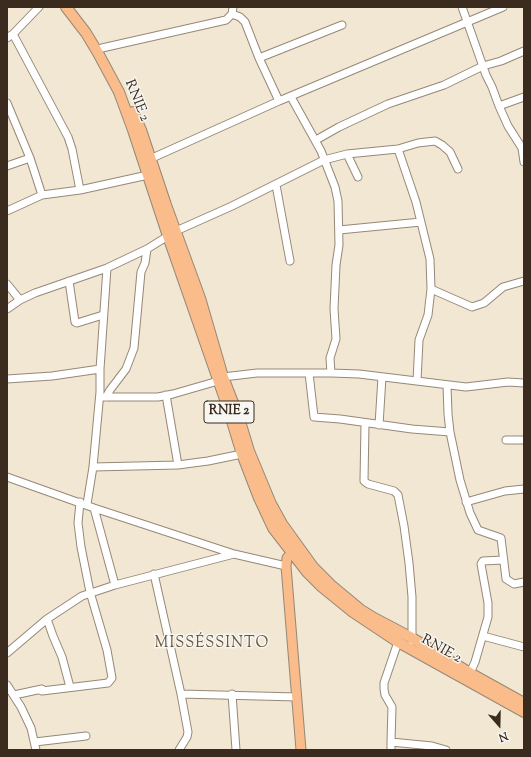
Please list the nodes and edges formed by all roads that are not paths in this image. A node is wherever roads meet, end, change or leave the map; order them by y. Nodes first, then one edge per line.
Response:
1 (39, 7) edge
2 (66, 7) edge
3 (73, 7) edge
4 (462, 7) edge
5 (503, 7) edge
6 (232, 10) edge
7 (468, 22) junction
8 (342, 25) dead end
9 (10, 36) edge
10 (102, 48) junction
11 (524, 51) edge
12 (259, 58) junction
13 (483, 66) junction
14 (291, 97) junction
15 (524, 97) edge
16 (279, 101) junction
17 (7, 103) edge
18 (499, 106) junction
19 (316, 140) junction
20 (398, 149) junction
21 (347, 154) junction
22 (30, 158) junction
23 (150, 159) junction
24 (324, 160) junction
25 (524, 162) edge
26 (7, 166) edge
27 (458, 169) dead end
28 (148, 175) junction
29 (358, 177) dead end
30 (276, 185) junction
31 (80, 190) junction
32 (42, 195) junction
33 (7, 211) edge
34 (421, 222) junction
35 (339, 230) junction
36 (172, 233) junction
37 (147, 249) junction
38 (290, 261) dead end
39 (107, 268) junction
40 (69, 281) junction
41 (524, 282) edge
42 (7, 284) edge
43 (431, 289) junction
44 (20, 300) junction
45 (7, 309) edge
46 (104, 315) junction
47 (100, 369) junction
48 (309, 373) junction
49 (331, 373) junction
50 (382, 377) junction
51 (7, 379) edge
52 (220, 379) junction
53 (418, 381) junction
54 (524, 383) edge
55 (447, 385) junction
56 (166, 395) junction
57 (103, 398) junction
58 (365, 423) junction
59 (379, 425) junction
60 (450, 432) junction
61 (506, 440) dead end
62 (524, 440) edge
63 (242, 454) junction
64 (178, 465) junction
65 (93, 467) junction
66 (7, 477) edge
67 (524, 489) edge
68 (466, 502) junction
69 (83, 503) junction
70 (94, 508) junction
71 (295, 550) junction
72 (234, 554) junction
73 (503, 560) junction
74 (286, 566) junction
75 (154, 574) junction
76 (524, 582) edge
77 (115, 585) junction
78 (90, 592) junction
79 (47, 619) junction
80 (483, 636) junction
81 (412, 638) junction
82 (398, 642) junction
83 (524, 648) edge
84 (412, 649) junction
85 (7, 653) edge
86 (470, 674) junction
87 (7, 685) edge
88 (70, 687) junction
89 (181, 694) junction
90 (232, 694) junction
91 (14, 695) junction
92 (297, 697) junction
93 (524, 702) edge
94 (524, 712) edge
95 (86, 736) dead end
96 (35, 742) junction
97 (391, 746) edge
98 (36, 750) edge
99 (179, 750) edge
100 (236, 750) edge
101 (301, 750) edge
102 (446, 750) edge

1 - 9 street
2 - 28 highway, RNIE 2 / RNIE 2
3 - 10 highway, RNIE 2 / RNIE 2
4 - 7 street
5 - 7 street
6 - 10 street
6 - 12 street
7 - 13 street
7 - 14 street
8 - 12 street
9 - 31 street
10 - 23 highway, RNIE 2 / RNIE 2
11 - 13 street
12 - 16 street
13 - 18 street
13 - 19 street
14 - 16 street
14 - 19 street
15 - 18 street
16 - 23 street
17 - 22 street
18 - 25 street
19 - 24 street
20 - 21 street
20 - 27 street
20 - 34 street
21 - 24 street
21 - 29 street
22 - 26 street
22 - 32 street
23 - 36 highway, RNIE 2 / RNIE 2
24 - 30 street
24 - 35 street
28 - 31 street
28 - 36 highway, RNIE 2 / RNIE 2
30 - 36 street
30 - 38 street
31 - 32 street
32 - 33 street
34 - 35 street
34 - 43 street
35 - 49 street
36 - 37 street
36 - 52 highway, RNIE 2 / RNIE 2
37 - 39 street
37 - 57 street
39 - 40 street
39 - 46 street
40 - 44 street
40 - 46 street
41 - 43 street
42 - 44 street
43 - 53 street
44 - 45 street
46 - 47 street
47 - 51 street
47 - 57 street
48 - 49 street
48 - 52 street
48 - 58 street
49 - 50 street
50 - 53 street
50 - 59 street
52 - 56 street
52 - 63 highway, RNIE 2 / RNIE 2
52 - 71 highway, RNIE 2 / RNIE 2
53 - 55 street
54 - 55 street
55 - 60 street
56 - 57 street
56 - 64 street
57 - 65 street
58 - 59 street
58 - 81 street
59 - 60 street
60 - 68 street
61 - 62 street
63 - 64 street
63 - 71 highway, RNIE 2 / RNIE 2
64 - 65 street
65 - 69 street
66 - 69 street
67 - 68 street
68 - 73 street
69 - 70 street
69 - 78 street
70 - 72 street
70 - 77 street
71 - 74 main road
71 - 81 highway, RNIE 2 / RNIE 2
71 - 82 highway, RNIE 2 / RNIE 2
72 - 74 street
72 - 75 street
73 - 76 street
73 - 80 street
74 - 92 main road
75 - 77 street
75 - 89 street
77 - 78 street
78 - 79 street
78 - 88 street
79 - 85 street
79 - 88 street
80 - 83 street
80 - 86 street
81 - 84 street
81 - 86 highway, RNIE 2 / RNIE 2
82 - 84 highway, RNIE 2 / RNIE 2
82 - 97 street
84 - 94 highway, RNIE 2 / RNIE 2
86 - 93 highway, RNIE 2 / RNIE 2
87 - 91 street
88 - 91 street
89 - 90 street
89 - 99 street
90 - 92 street
90 - 100 street
91 - 96 street
92 - 101 main road
95 - 96 street
96 - 98 street
97 - 102 street

